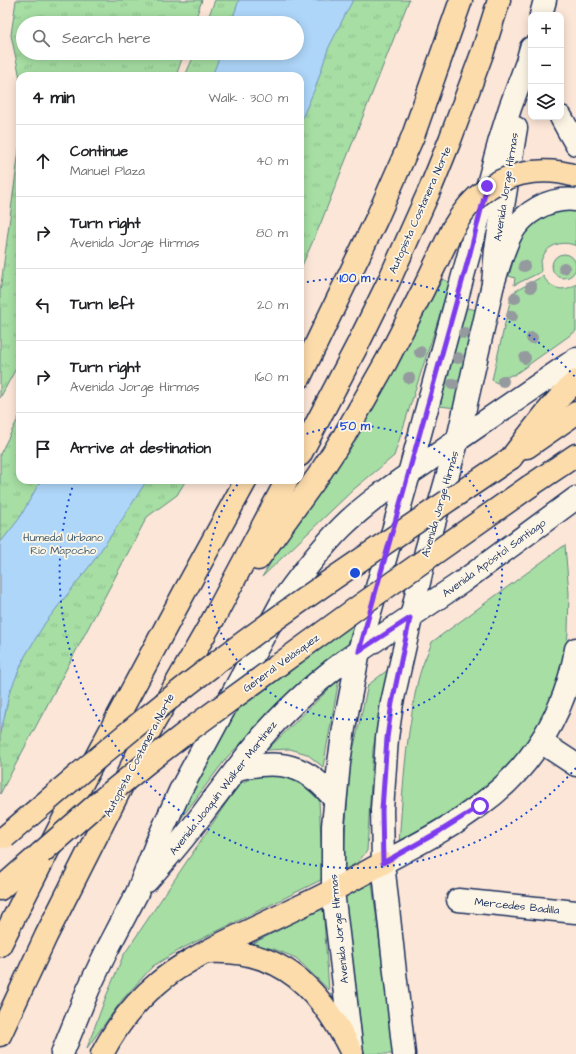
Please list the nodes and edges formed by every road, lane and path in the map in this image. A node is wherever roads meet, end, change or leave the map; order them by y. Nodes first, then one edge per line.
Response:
1 (462, 0) edge
2 (499, 0) edge
3 (545, 0) edge
4 (541, 12) edge
5 (546, 12) edge
6 (528, 58) edge
7 (528, 61) edge
8 (563, 120) edge
9 (576, 144) edge
10 (576, 176) edge
11 (576, 200) edge
12 (493, 284) junction
13 (576, 359) edge
14 (304, 369) edge
15 (576, 381) edge
16 (576, 413) edge
17 (458, 439) junction
18 (304, 447) edge
19 (576, 455) edge
20 (511, 458) junction
21 (409, 474) junction
22 (244, 484) edge
23 (285, 484) edge
24 (576, 498) edge
25 (215, 616) junction
26 (410, 618) junction
27 (576, 649) edge
28 (359, 651) junction
29 (541, 742) junction
30 (576, 764) edge
31 (237, 769) junction
32 (335, 800) junction
33 (0, 842) edge
34 (383, 863) junction
35 (0, 890) edge
36 (333, 891) junction
37 (137, 893) junction
38 (458, 900) dead end
39 (576, 912) edge
40 (0, 945) edge
41 (205, 952) junction
42 (0, 1035) edge
43 (62, 1054) edge
44 (102, 1054) edge
45 (352, 1054) edge
46 (404, 1054) edge

1 - 14 highway
2 - 18 highway, Autopista Costanera Norte
3 - 4 street
3 - 5 street
6 - 21 street, Avenida Jorge Hirmas
7 - 12 street, Avenida Jorge Hirmas
8 - 9 street
10 - 25 highway, bridge
11 - 12 street
12 - 17 street, Avenida Jorge Hirmas
13 - 17 street
15 - 20 highway
16 - 20 highway
17 - 21 street, Avenida Joaquín Walker Martínez
17 - 26 street, Avenida Jorge Hirmas
19 - 35 highway, General Velásquez, bridge
20 - 33 highway, bridge
21 - 28 street, Avenida Jorge Hirmas
21 - 37 street, Avenida Joaquín Walker Martínez
22 - 40 highway
23 - 25 highway, Autopista Costanera Norte
24 - 26 street, Avenida Apóstol Santiago
25 - 42 highway, Autopista Costanera Norte
26 - 28 street, Avenida Joaquín Walker Martínez
26 - 34 street, Avenida Jorge Hirmas
27 - 29 street
28 - 31 street, Avenida Joaquín Walker Martínez
28 - 32 street, Avenida Jorge Hirmas
29 - 30 street
29 - 34 street
31 - 32 street
31 - 37 street, Avenida Joaquín Walker Martínez
32 - 36 street, Avenida Jorge Hirmas
34 - 36 highway
34 - 46 street, Avenida Jorge Hirmas
36 - 41 highway
36 - 45 street, Avenida Jorge Hirmas
37 - 43 street, Avenida Joaquín Walker Martínez
38 - 39 street, Mercedes Badilla
41 - 44 highway
41 - 45 highway

